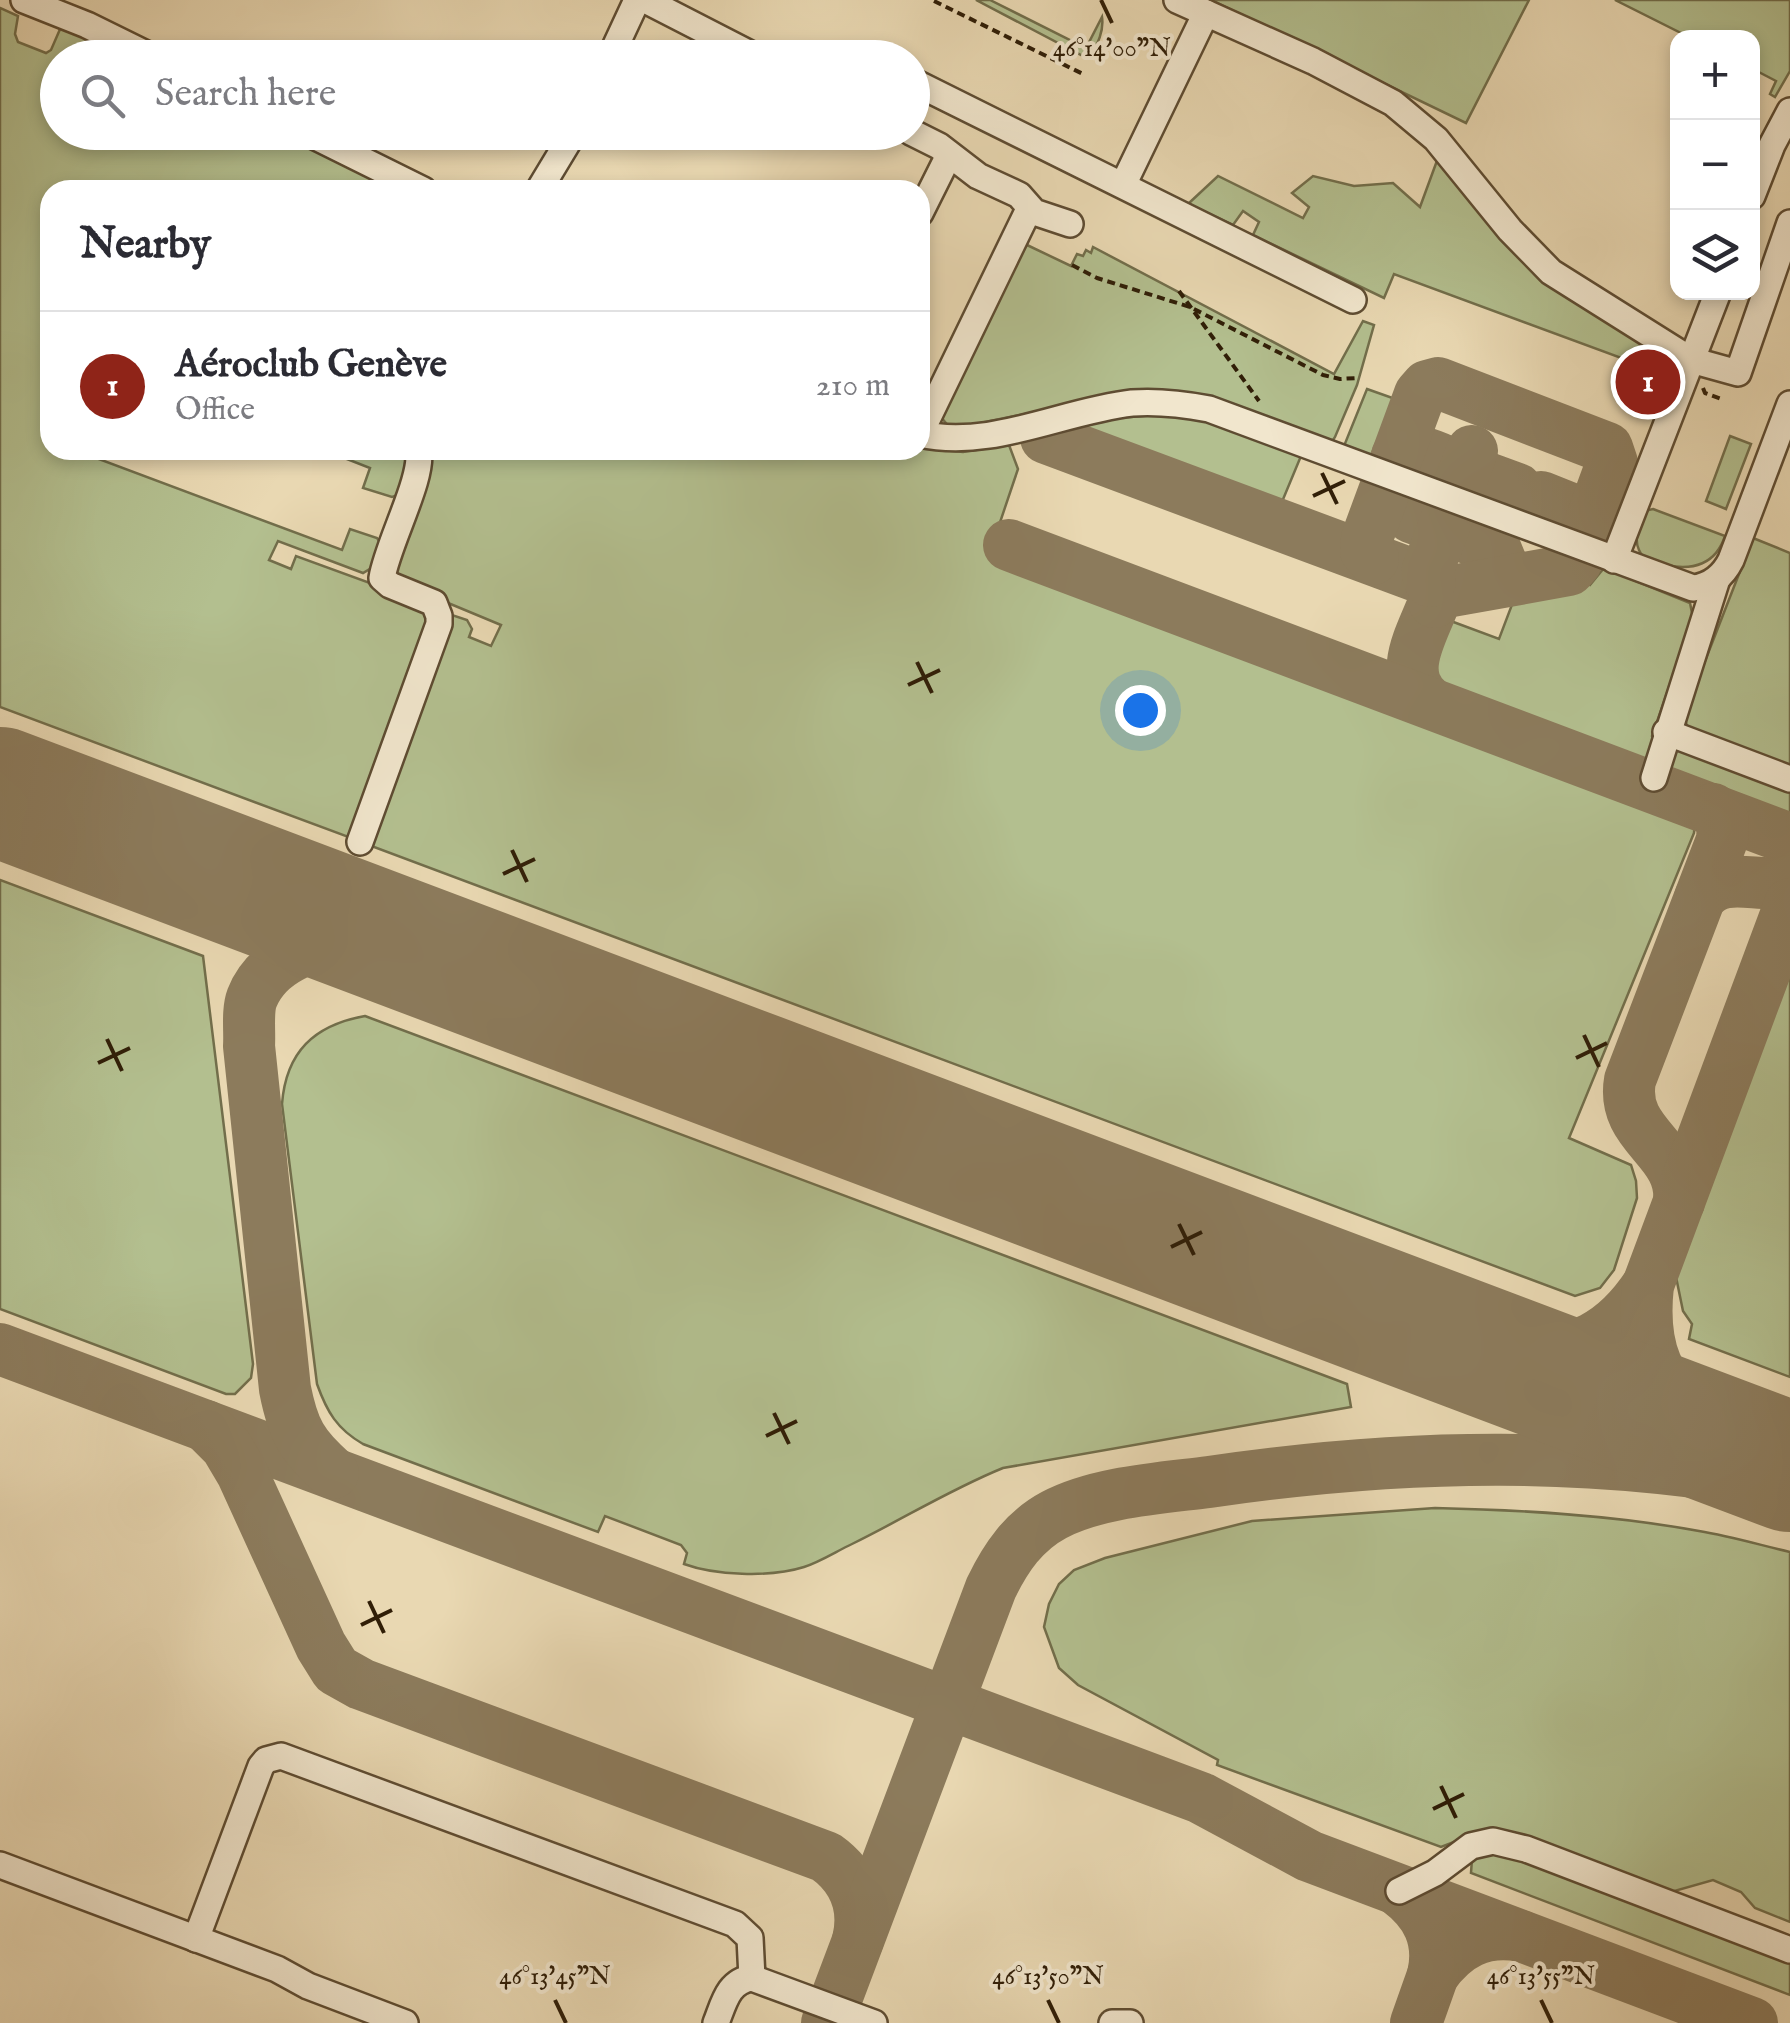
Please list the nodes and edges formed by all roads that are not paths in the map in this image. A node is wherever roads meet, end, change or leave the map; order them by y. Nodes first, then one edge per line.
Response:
1 (24, 0) edge
2 (637, 0) edge
3 (645, 0) edge
4 (1177, 0) edge
5 (1206, 13) junction
6 (117, 40) edge
7 (618, 40) edge
8 (723, 40) edge
9 (930, 89) edge
10 (1790, 111) edge
11 (930, 142) edge
12 (343, 150) edge
13 (563, 150) edge
14 (949, 156) junction
15 (1760, 176) edge
16 (404, 180) edge
17 (546, 180) edge
18 (1124, 184) junction
19 (930, 193) edge
20 (1029, 209) junction
21 (1070, 224) dead end
22 (1790, 224) edge
23 (1353, 300) dead end
24 (1715, 300) edge
25 (1691, 360) junction
26 (1790, 404) edge
27 (930, 413) edge
28 (930, 435) edge
29 (418, 460) edge
30 (1614, 560) junction
31 (1717, 579) junction
32 (1666, 732) junction
33 (1654, 778) dead end
34 (1790, 779) edge
35 (360, 842) dead end
36 (0, 1865) edge
37 (1399, 1891) dead end
38 (196, 1938) junction
39 (1790, 1950) edge
40 (752, 1978) junction
41 (405, 2023) edge
42 (716, 2023) edge
43 (874, 2023) edge
44 (1112, 2023) edge
45 (1130, 2023) edge

1 - 6 street
2 - 7 street
3 - 8 street
4 - 5 street
5 - 18 street
5 - 25 street
9 - 18 street
10 - 15 street
11 - 14 street
12 - 16 street
13 - 17 street
14 - 19 street
14 - 20 street
18 - 23 street
20 - 21 street
20 - 27 street
22 - 25 street
24 - 25 street
25 - 30 street
26 - 31 street
28 - 30 street
29 - 35 street
30 - 31 street
31 - 32 street
32 - 33 street
32 - 34 street
36 - 38 street
37 - 39 street
38 - 40 street
38 - 41 street
40 - 42 street
40 - 43 street
44 - 45 street

